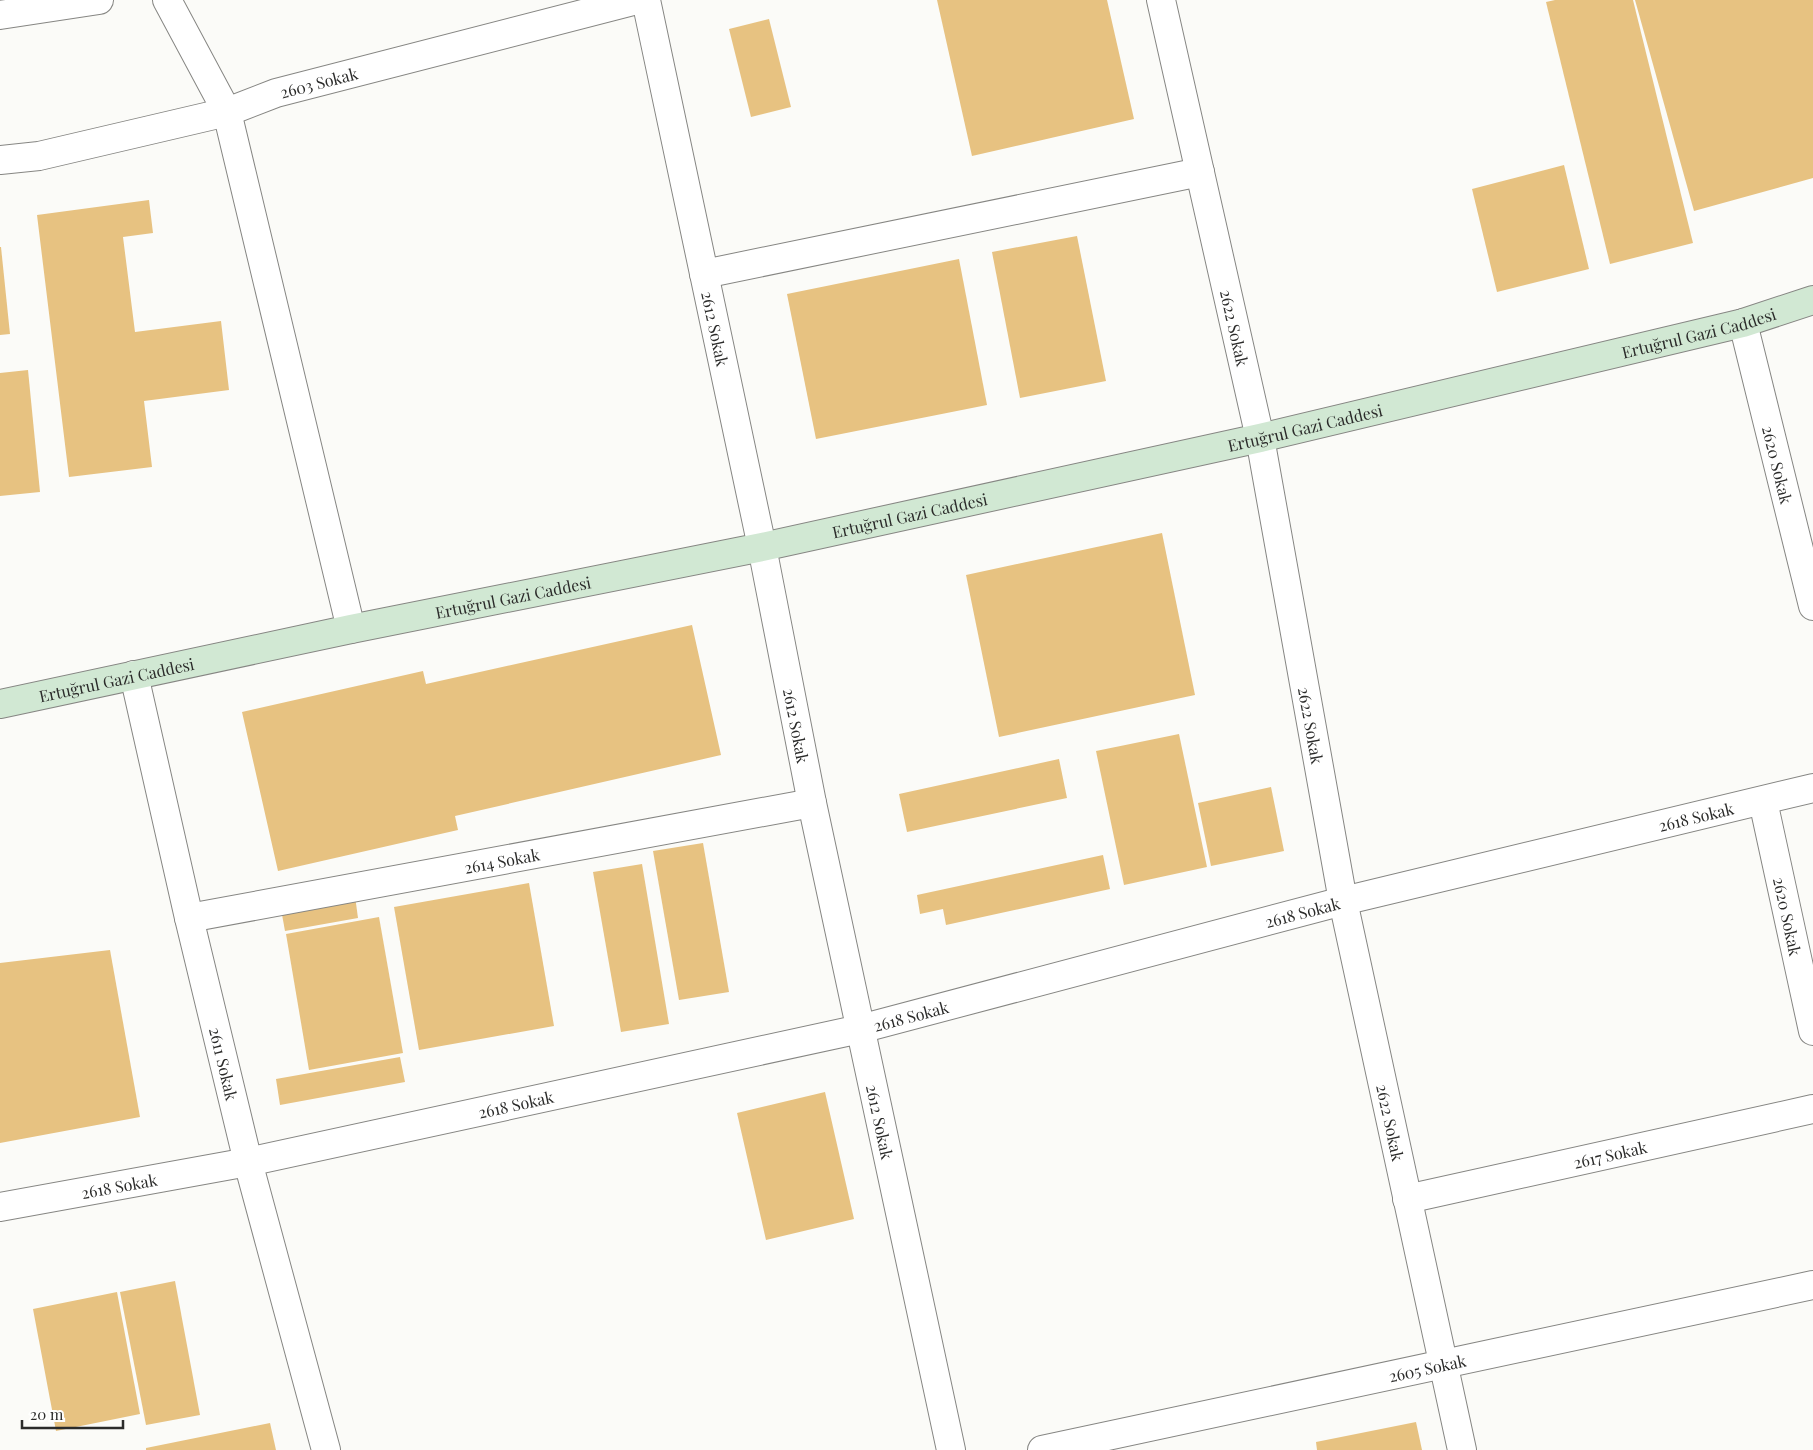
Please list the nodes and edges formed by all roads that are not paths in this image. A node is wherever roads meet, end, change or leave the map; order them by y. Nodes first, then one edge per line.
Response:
1 (99, 0) edge
2 (167, 0) edge
3 (636, 0) edge
4 (646, 0) edge
5 (1162, 0) edge
6 (0, 15) edge
7 (227, 112) junction
8 (0, 160) edge
9 (1200, 172) junction
10 (704, 274) junction
11 (1813, 300) edge
12 (1743, 323) junction
13 (1260, 438) junction
14 (762, 547) junction
15 (1813, 606) edge
16 (350, 629) junction
17 (134, 675) junction
18 (0, 704) edge
19 (1813, 788) edge
20 (1762, 800) junction
21 (812, 803) junction
22 (1343, 901) junction
23 (189, 918) junction
24 (860, 1029) junction
25 (1813, 1030) edge
26 (1813, 1109) edge
27 (248, 1162) junction
28 (1407, 1198) junction
29 (0, 1207) edge
30 (1813, 1285) edge
31 (1443, 1364) junction
32 (326, 1450) edge
33 (951, 1450) edge
34 (1042, 1450) edge
35 (1462, 1450) edge

1 - 6 street
2 - 7 street
3 - 7 street, 2603 Sokak
4 - 10 street, 2612 Sokak
5 - 9 street, 2622 Sokak
7 - 8 street, 2603 Sokak
7 - 16 street
9 - 10 street
9 - 13 street, 2622 Sokak
10 - 14 street, 2612 Sokak
11 - 12 main road, Ertuğrul Gazi Caddesi
12 - 13 main road, Ertuğrul Gazi Caddesi
12 - 15 street, 2620 Sokak
13 - 14 main road, Ertuğrul Gazi Caddesi
13 - 22 street, 2622 Sokak
14 - 16 main road, Ertuğrul Gazi Caddesi
14 - 21 street, 2612 Sokak
16 - 17 main road, Ertuğrul Gazi Caddesi
17 - 18 main road, Ertuğrul Gazi Caddesi
17 - 23 street, 2611 Sokak
19 - 20 street, 2618 Sokak
20 - 22 street, 2618 Sokak
20 - 25 street, 2620 Sokak
21 - 23 street, 2614 Sokak
21 - 24 street, 2612 Sokak
22 - 24 street, 2618 Sokak
22 - 28 street, 2622 Sokak
23 - 27 street, 2611 Sokak
24 - 27 street, 2618 Sokak
24 - 33 street, 2612 Sokak
26 - 28 street, 2617 Sokak
27 - 29 street, 2618 Sokak
27 - 32 street, 2611 Sokak
28 - 31 street, 2622 Sokak
30 - 31 street, 2605 Sokak
31 - 34 street, 2605 Sokak
31 - 35 street, 2622 Sokak

